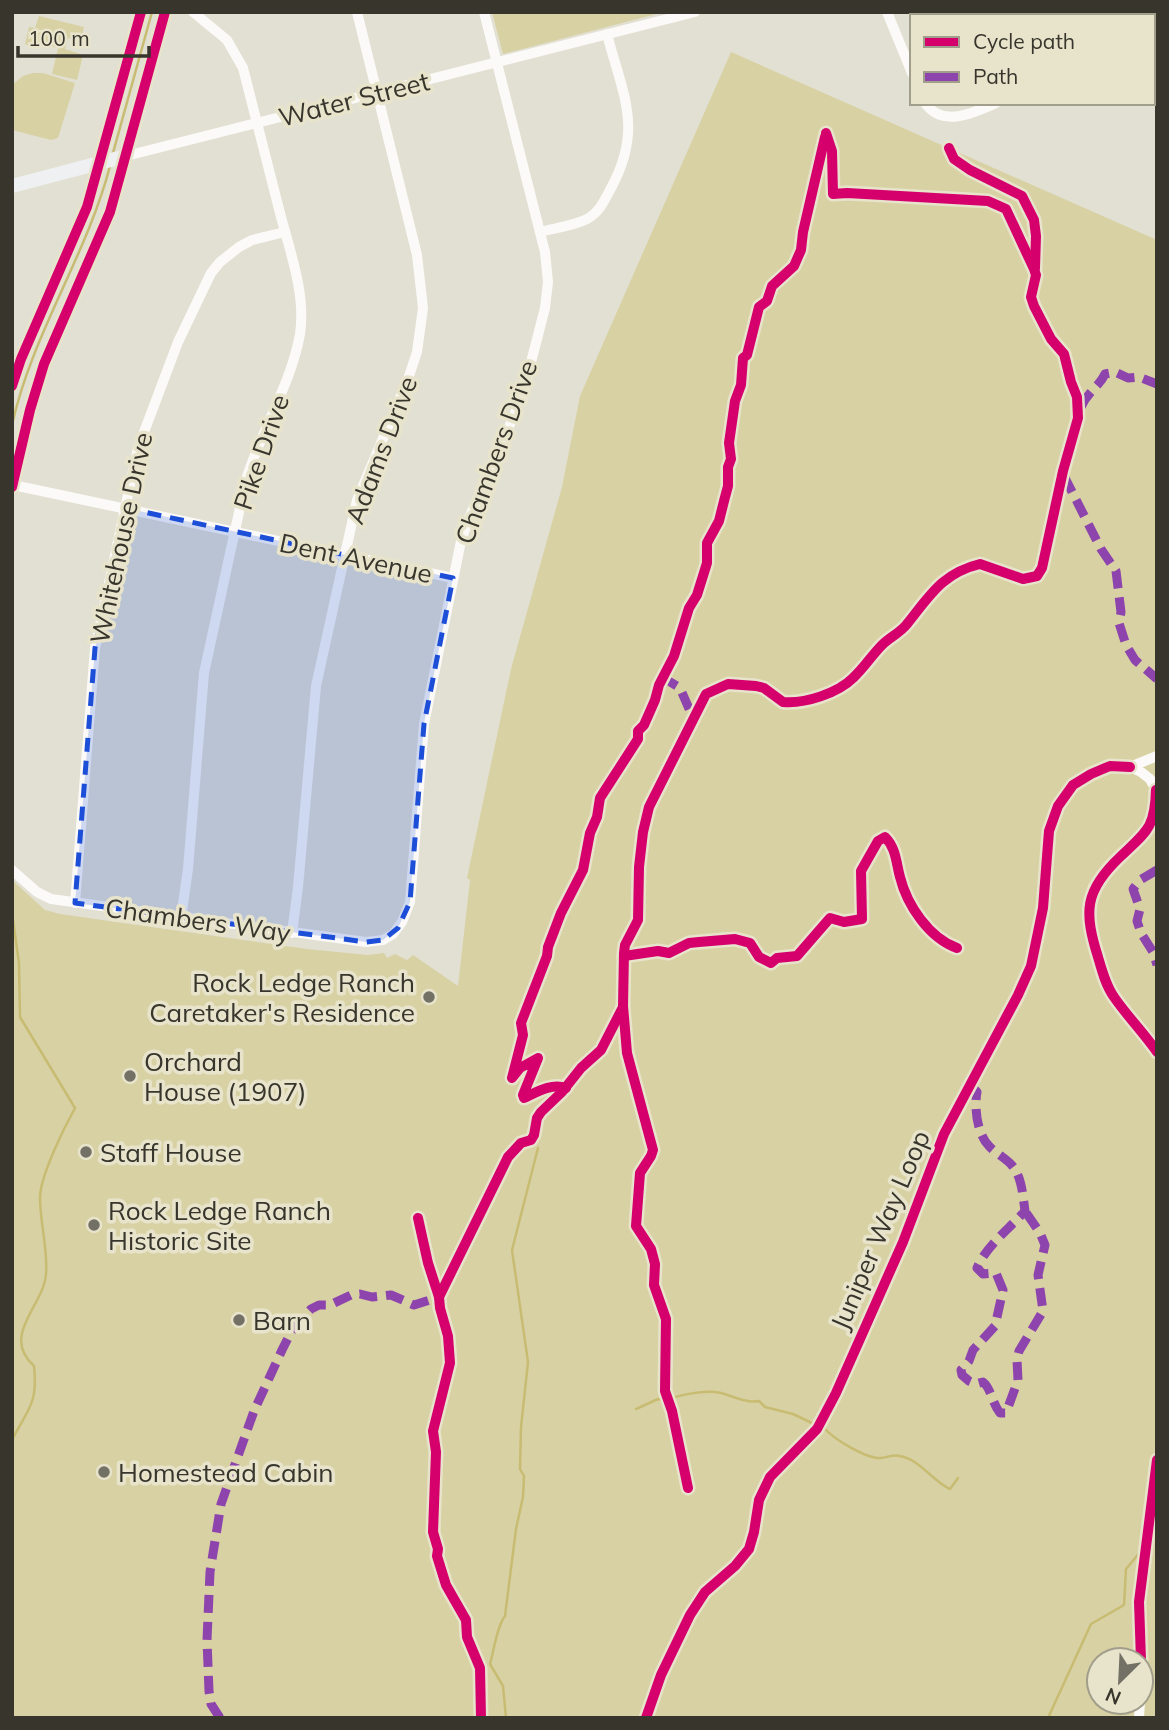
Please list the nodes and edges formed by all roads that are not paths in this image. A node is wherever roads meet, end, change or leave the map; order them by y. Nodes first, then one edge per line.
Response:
1 (141, 12) edge
2 (165, 12) edge
3 (193, 12) edge
4 (357, 12) edge
5 (484, 12) edge
6 (695, 12) edge
7 (887, 12) edge
8 (607, 34) junction
9 (497, 63) junction
10 (910, 68) edge
11 (377, 93) junction
12 (926, 105) edge
13 (990, 105) edge
14 (257, 123) junction
15 (126, 156) junction
16 (100, 163) junction
17 (12, 186) edge
18 (285, 232) junction
19 (540, 232) junction
20 (17, 357) edge
21 (12, 386) edge
22 (12, 486) edge
23 (125, 508) junction
24 (234, 532) junction
25 (344, 556) junction
26 (453, 578) junction
27 (1157, 757) edge
28 (1130, 767) junction
29 (1156, 785) edge
30 (12, 870) edge
31 (75, 903) junction
32 (181, 918) junction
33 (292, 933) junction
34 (393, 934) junction
35 (401, 943) dead end
36 (1157, 1052) edge
37 (1157, 1460) edge
38 (1141, 1646) edge
39 (646, 1718) edge

1 - 16 main road
2 - 15 main road
3 - 14 street, Pike Drive
4 - 11 street, Adams Drive
5 - 9 street, Chambers Drive
6 - 8 street, Water Street
7 - 10 street
8 - 9 street, Water Street
8 - 19 street
9 - 11 street, Water Street
9 - 19 street, Chambers Drive
11 - 14 street, Water Street
11 - 25 street, Adams Drive
12 - 13 street
14 - 15 street, Water Street
14 - 18 street, Pike Drive
15 - 16 main road, Water Street
15 - 22 street
16 - 17 main road, Water Street
16 - 20 street
18 - 23 street, Whitehouse Drive
18 - 24 street, Pike Drive
19 - 26 street, Chambers Drive
20 - 21 street
22 - 23 street, Dent Avenue
23 - 24 street, Dent Avenue
23 - 31 street, Whitehouse Drive
24 - 25 street, Dent Avenue
24 - 32 street, Pike Drive
25 - 26 street, Dent Avenue
25 - 33 street, Adams Drive
26 - 34 street, Chambers Drive
27 - 28 street, Juniper Way Loop
28 - 29 street
28 - 39 street, Juniper Way Loop
29 - 36 street
30 - 31 street, Chambers Way
31 - 32 street, Chambers Way
32 - 33 street, Chambers Way
33 - 34 street, Chambers Way
34 - 35 street
37 - 38 street

